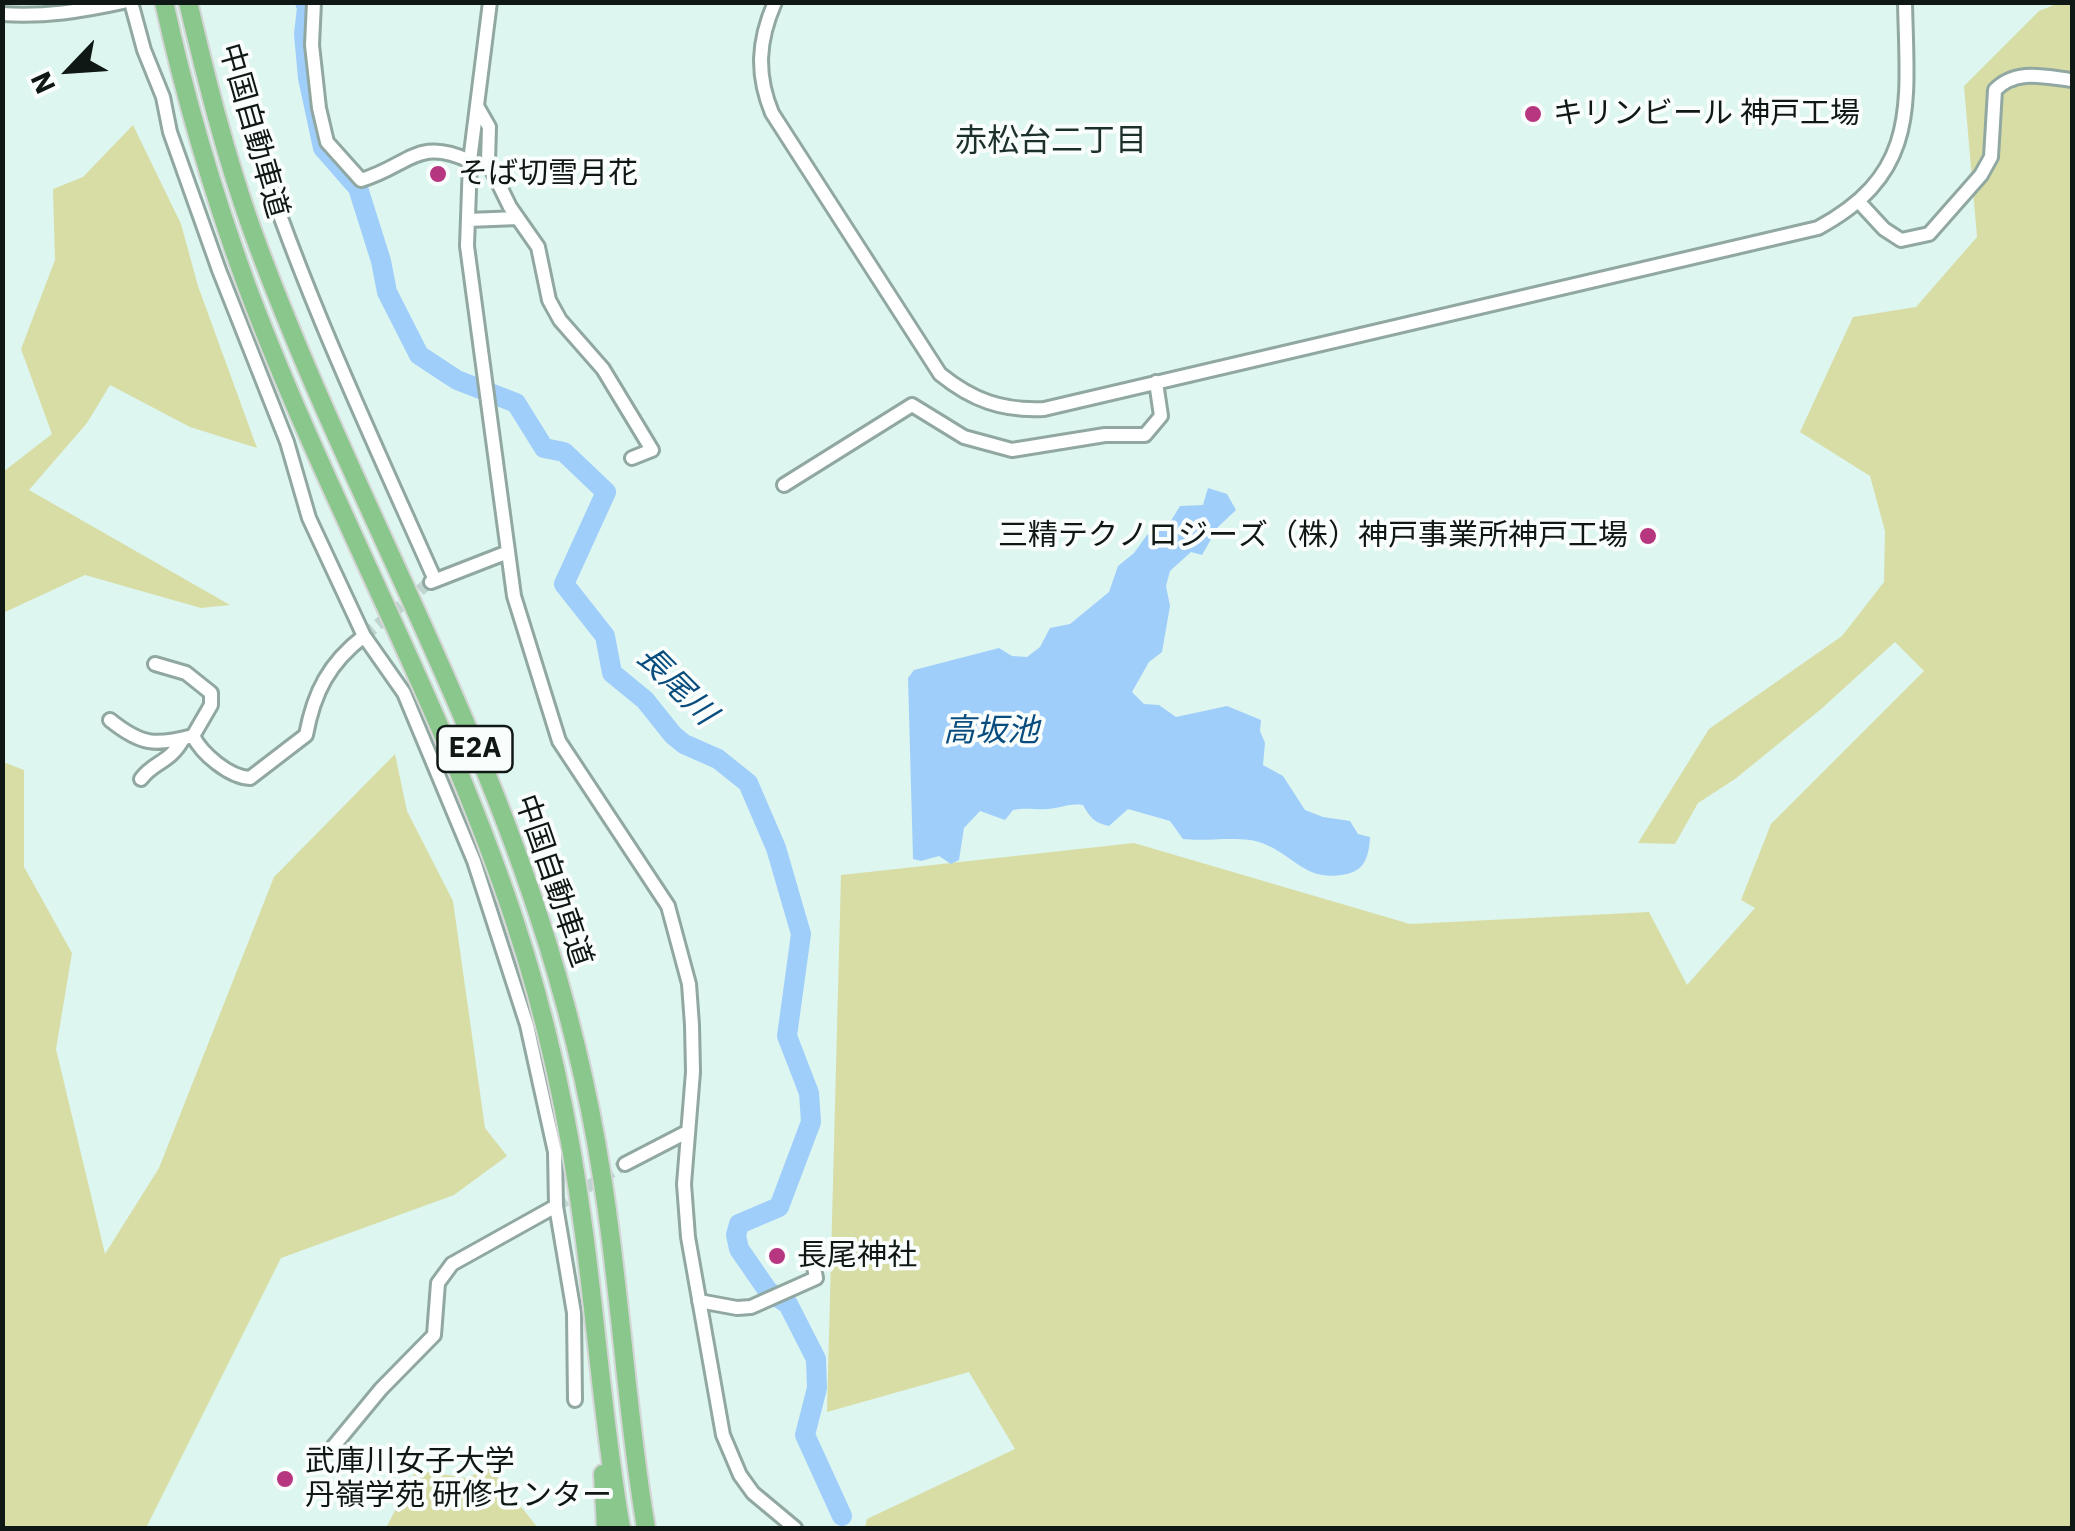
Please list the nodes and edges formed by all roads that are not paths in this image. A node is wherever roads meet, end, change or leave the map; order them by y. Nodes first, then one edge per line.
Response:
1 (127, 2) edge
2 (188, 2) edge
3 (314, 2) edge
4 (490, 2) edge
5 (775, 2) edge
6 (1905, 2) edge
7 (165, 5) edge
8 (2, 14) edge
9 (2072, 80) edge
10 (477, 106) junction
11 (248, 122) dead end
12 (470, 161) junction
13 (1860, 203) junction
14 (518, 218) junction
15 (468, 220) junction
16 (1156, 382) junction
17 (632, 458) dead end
18 (784, 485) dead end
19 (508, 552) junction
20 (364, 636) junction
21 (155, 664) dead end
22 (110, 720) dead end
23 (188, 737) junction
24 (141, 779) dead end
25 (686, 1133) junction
26 (625, 1164) tunnel mouth
27 (556, 1206) junction
28 (812, 1256) dead end
29 (700, 1301) junction
30 (599, 1363) junction
31 (575, 1400) dead end
32 (333, 1447) dead end
33 (606, 1528) edge
34 (621, 1528) edge
35 (646, 1528) edge
36 (794, 1528) edge

1 - 8 street
1 - 20 street
2 - 35 highway, 中国自動車道 / E2A
3 - 12 street
4 - 10 street
5 - 16 street
6 - 13 street
7 - 30 highway, 中国自動車道 / E2A
9 - 13 street
10 - 12 street
10 - 14 street
11 - 19 street
12 - 15 street
13 - 16 street
14 - 15 street
14 - 17 street
15 - 19 street
16 - 18 street
19 - 25 street
20 - 23 street
20 - 27 street
21 - 23 street
22 - 23 street
23 - 24 street
25 - 26 street
25 - 29 street
27 - 31 street
27 - 32 street
28 - 29 street
29 - 36 street
30 - 33 highway
30 - 34 highway, 中国自動車道 / E2A

